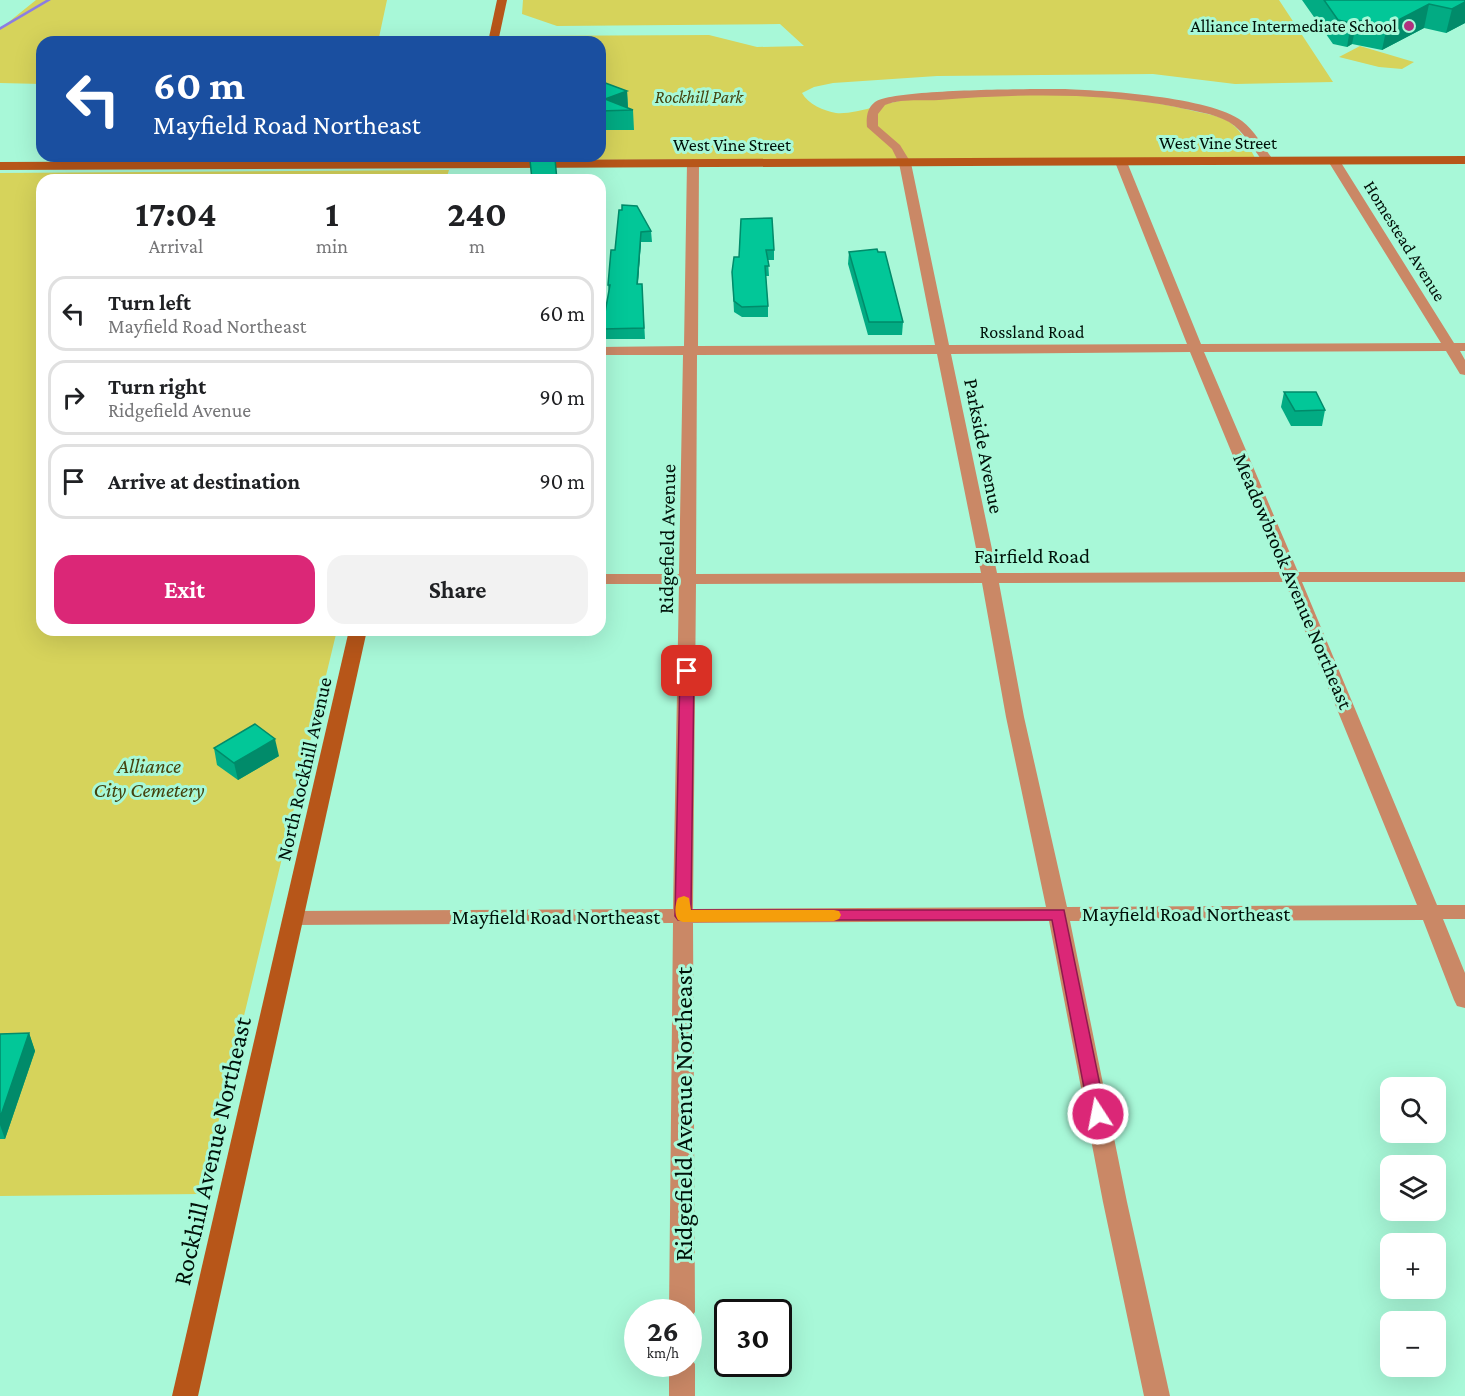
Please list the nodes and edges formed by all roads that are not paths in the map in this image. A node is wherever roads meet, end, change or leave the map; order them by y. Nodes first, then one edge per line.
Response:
1 (502, 0) edge
2 (494, 36) edge
3 (1465, 160) edge
4 (1268, 161) junction
5 (1335, 161) junction
6 (309, 162) edge
7 (606, 162) edge
8 (1121, 162) junction
9 (693, 163) junction
10 (906, 163) junction
11 (0, 166) edge
12 (1450, 347) junction
13 (1465, 347) edge
14 (1196, 349) junction
15 (943, 350) junction
16 (606, 351) edge
17 (690, 351) junction
18 (1465, 370) edge
19 (1465, 577) edge
20 (687, 578) junction
21 (1290, 578) junction
22 (606, 579) edge
23 (990, 579) junction
24 (357, 636) edge
25 (1465, 912) edge
26 (1428, 913) junction
27 (1059, 914) junction
28 (683, 916) junction
29 (294, 918) junction
30 (1465, 1000) edge
31 (682, 1299) edge
32 (682, 1377) edge
33 (185, 1396) edge
34 (682, 1396) edge
35 (1156, 1396) edge

1 - 2 street
3 - 5 street, West Vine Street
4 - 5 street, West Vine Street
4 - 8 street, West Vine Street
4 - 10 street
5 - 12 street, Homestead Avenue
6 - 11 street, West Vine Street
7 - 9 street, West Vine Street
8 - 10 street, West Vine Street
8 - 14 street, Meadowbrook Avenue Northeast
9 - 10 street, West Vine Street
9 - 17 street, Ridgefield Avenue
10 - 15 street, Parkside Avenue
12 - 13 street, Rossland Road
12 - 14 street, Rossland Road
12 - 18 street, Homestead Avenue
14 - 15 street, Rossland Road
14 - 21 street, Meadowbrook Avenue Northeast
15 - 17 street, Rossland Road
15 - 23 street, Parkside Avenue
16 - 17 street, Rossland Road
17 - 20 street, Ridgefield Avenue
19 - 21 street, Fairfield Road
20 - 22 street, Fairfield Road
20 - 23 street, Fairfield Road
20 - 28 street, Ridgefield Avenue
21 - 23 street, Fairfield Road
21 - 26 street, Meadowbrook Avenue Northeast
23 - 27 street, Parkside Avenue
24 - 29 street, North Rockhill Avenue
25 - 26 street, Mayfield Road Northeast
26 - 27 street, Mayfield Road Northeast
26 - 30 street, Meadowbrook Avenue Northeast
27 - 28 street, Mayfield Road Northeast
27 - 35 street, Parkside Avenue
28 - 29 street, Mayfield Road Northeast
28 - 31 street, Ridgefield Avenue Northeast
29 - 33 street, Rockhill Avenue Northeast
32 - 34 street

